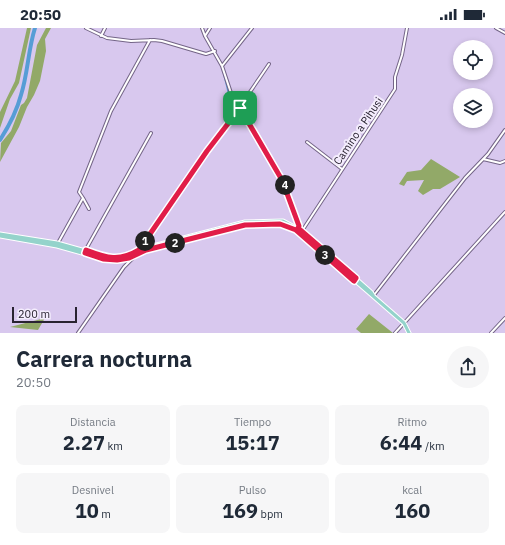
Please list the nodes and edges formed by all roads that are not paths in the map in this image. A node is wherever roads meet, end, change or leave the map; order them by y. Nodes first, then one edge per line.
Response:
1 (86, 28) edge
2 (105, 28) edge
3 (202, 28) edge
4 (210, 28) edge
5 (252, 28) edge
6 (407, 28) edge
7 (496, 28) edge
8 (505, 33) edge
9 (101, 36) junction
10 (205, 36) junction
11 (150, 40) junction
12 (215, 51) junction
13 (269, 64) dead end
14 (222, 66) junction
15 (240, 108) junction
16 (505, 130) edge
17 (151, 133) dead end
18 (307, 142) dead end
19 (483, 159) junction
20 (505, 161) edge
21 (342, 169) junction
22 (83, 198) junction
23 (89, 209) dead end
24 (505, 212) edge
25 (297, 229) junction
26 (301, 232) junction
27 (0, 235) edge
28 (57, 244) junction
29 (139, 250) junction
30 (85, 251) junction
31 (137, 254) junction
32 (373, 296) junction
33 (505, 318) edge
34 (404, 323) junction
35 (78, 333) edge
36 (395, 333) edge
37 (409, 333) edge
38 (491, 333) edge

1 - 9 street
2 - 9 street
3 - 10 street
4 - 10 street
5 - 14 street
6 - 21 street, Camino a Pihusi
7 - 8 street
9 - 11 street
10 - 12 street
11 - 12 street
11 - 22 street
12 - 14 street
13 - 15 street
14 - 15 street
15 - 25 street
15 - 29 street
16 - 19 street
17 - 30 street
18 - 21 street
19 - 20 street
19 - 32 street
21 - 26 street, Camino a Pihusi
22 - 23 street
22 - 28 street
24 - 34 street
25 - 26 main road
25 - 29 main road
25 - 31 main road
26 - 32 main road
27 - 28 main road
28 - 30 main road
29 - 30 main road
29 - 31 street
30 - 31 main road
31 - 35 street
32 - 34 main road
33 - 38 street
34 - 36 street
34 - 37 main road

